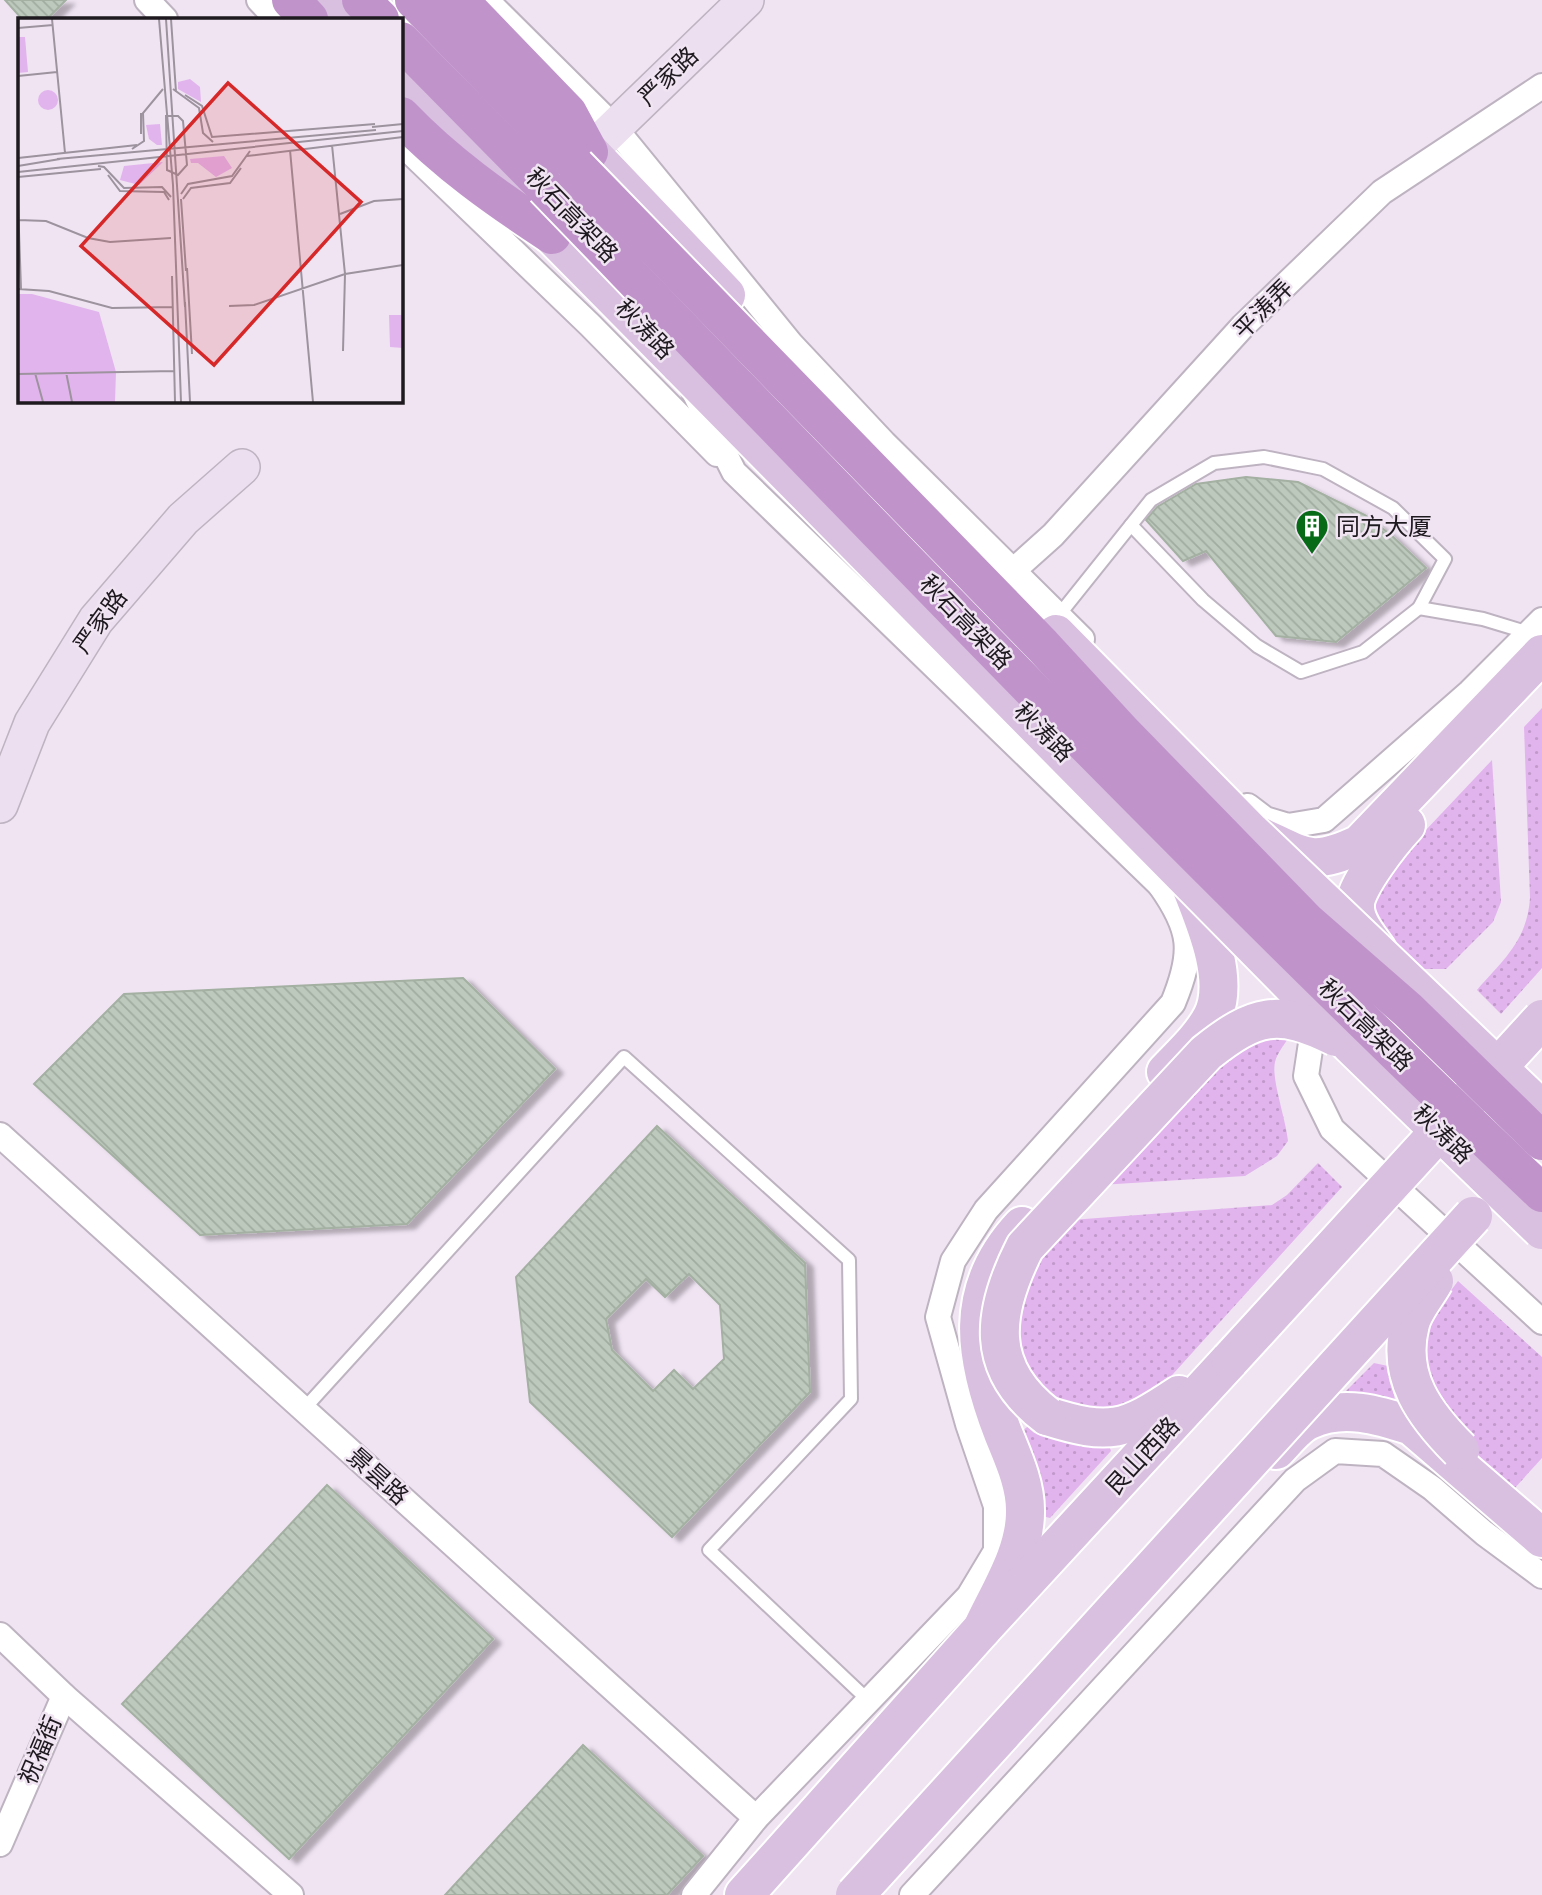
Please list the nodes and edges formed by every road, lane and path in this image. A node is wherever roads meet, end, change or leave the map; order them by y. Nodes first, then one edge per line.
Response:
1 (147, 0) edge
2 (259, 0) edge
3 (291, 0) edge
4 (324, 0) edge
5 (360, 0) edge
6 (414, 0) edge
7 (445, 0) edge
8 (459, 0) edge
9 (486, 0) edge
10 (747, 0) edge
11 (164, 18) edge
12 (276, 18) edge
13 (308, 18) edge
14 (341, 18) edge
15 (379, 18) edge
16 (402, 42) edge
17 (402, 83) edge
18 (1542, 86) edge
19 (402, 117) edge
20 (601, 139) junction
21 (402, 145) edge
22 (551, 234) junction
23 (681, 366) junction
24 (242, 467) dead end
25 (734, 472) junction
26 (1131, 524) junction
27 (1016, 569) junction
28 (1419, 608) junction
29 (1059, 615) junction
30 (1538, 636) edge
31 (1542, 679) edge
32 (0, 805) edge
33 (1246, 816) junction
34 (1185, 872) junction
35 (1378, 952) junction
36 (1542, 1019) edge
37 (1340, 1021) junction
38 (1542, 1091) edge
39 (1542, 1110) edge
40 (0, 1135) edge
41 (1542, 1138) edge
42 (1542, 1194) edge
43 (1473, 1216) junction
44 (1542, 1230) edge
45 (1542, 1322) edge
46 (1230, 1360) junction
47 (304, 1409) junction
48 (1542, 1521) edge
49 (1542, 1538) edge
50 (1165, 1556) junction
51 (1542, 1576) edge
52 (982, 1629) junction
53 (0, 1635) edge
54 (64, 1696) junction
55 (869, 1701) junction
56 (756, 1818) junction
57 (0, 1844) edge
58 (745, 1894) edge
59 (291, 1895) edge
60 (694, 1895) edge
61 (855, 1895) edge
62 (912, 1895) edge

1 - 11 street
2 - 12 street
3 - 13 highway
4 - 14 main road
5 - 15 highway
6 - 41 highway, 秋石高架路, bridge
7 - 20 main road
8 - 20 highway
9 - 20 street
10 - 20 street, 严家路
16 - 42 highway, 秋石高架路, bridge
17 - 22 main road, 秋涛路
18 - 27 street, 平涛弄
19 - 22 highway
20 - 27 street
20 - 33 main road, bridge
21 - 25 street
22 - 23 main road, 秋涛路
23 - 25 street
23 - 34 main road, 秋涛路, bridge
24 - 32 street, 严家路
25 - 34 street
26 - 28 lane
26 - 28 lane
26 - 29 lane
27 - 29 street
28 - 30 lane
29 - 33 street
30 - 33 main road
31 - 35 main road, bridge
33 - 34 street
33 - 35 main road, bridge
34 - 37 main road, 秋涛路, bridge
34 - 52 main road, bridge
34 - 55 street
35 - 39 main road, bridge
36 - 46 main road, 艮山西路, bridge
37 - 38 street
37 - 44 main road, 秋涛路, bridge
37 - 45 street
37 - 46 main road, bridge
40 - 47 street, 景昙路
41 - 43 main road, bridge
43 - 48 main road, bridge
43 - 50 main road, bridge
46 - 52 main road, 艮山西路
47 - 55 lane
47 - 56 street, 景昙路
49 - 50 main road, bridge
50 - 61 main road, bridge
51 - 62 street
52 - 58 main road, 艮山西路
53 - 54 street
54 - 57 street, 祝福街
54 - 59 street
55 - 56 street
56 - 60 street

